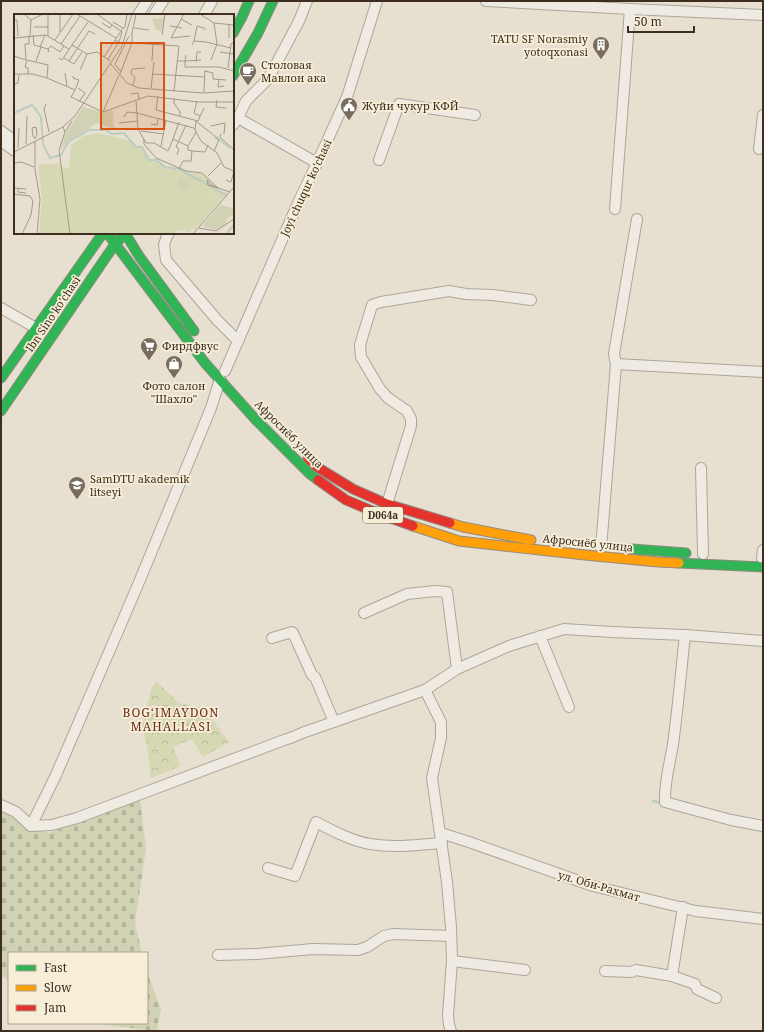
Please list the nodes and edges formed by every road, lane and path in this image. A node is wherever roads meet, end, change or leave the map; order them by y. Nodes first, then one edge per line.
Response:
1 (147, 1) edge
2 (163, 1) edge
3 (212, 1) edge
4 (249, 1) edge
5 (273, 1) edge
6 (307, 1) edge
7 (377, 1) edge
8 (486, 1) edge
9 (585, 4) edge
10 (630, 9) junction
11 (139, 14) edge
12 (155, 14) edge
13 (205, 14) edge
14 (763, 15) edge
15 (234, 31) edge
16 (234, 74) edge
17 (475, 115) dead end
18 (763, 115) edge
19 (235, 122) edge
20 (1, 131) edge
21 (14, 140) edge
22 (1, 141) edge
23 (759, 149) dead end
24 (14, 150) edge
25 (379, 160) dead end
26 (317, 163) junction
27 (615, 209) dead end
28 (637, 219) dead end
29 (102, 234) edge
30 (108, 234) edge
31 (125, 234) edge
32 (127, 234) edge
33 (168, 234) edge
34 (115, 244) junction
35 (530, 300) dead end
36 (1, 308) edge
37 (36, 328) junction
38 (198, 337) dead end
39 (238, 341) junction
40 (616, 364) junction
41 (763, 372) edge
42 (224, 373) junction
43 (1, 378) edge
44 (1, 411) edge
45 (300, 451) dead end
46 (701, 468) dead end
47 (387, 504) junction
48 (538, 541) dead end
49 (591, 546) dead end
50 (604, 548) joint
51 (621, 548) dead end
52 (707, 554) joint
53 (761, 558) edge
54 (364, 614) dead end
55 (685, 635) junction
56 (540, 636) junction
57 (272, 638) dead end
58 (763, 641) edge
59 (457, 669) junction
60 (425, 690) junction
61 (569, 707) dead end
62 (334, 722) junction
63 (1, 805) edge
64 (31, 826) junction
65 (763, 826) edge
66 (441, 838) junction
67 (268, 868) dead end
68 (683, 907) junction
69 (763, 919) edge
70 (451, 936) junction
71 (218, 955) dead end
72 (452, 961) junction
73 (525, 970) dead end
74 (605, 971) dead end
75 (672, 976) junction
76 (716, 998) dead end
77 (451, 1031) edge

1 - 11 street
2 - 12 street
3 - 13 street
4 - 15 main road
5 - 16 main road
6 - 19 street
7 - 26 street, Joyi chuqur ko'chasi
8 - 9 street
9 - 10 street
10 - 14 street
10 - 27 street
17 - 25 street
18 - 23 street
19 - 26 street
20 - 21 street
22 - 24 street
26 - 39 street, Joyi chuqur ko'chasi
28 - 40 street
29 - 37 main road, Ibn Sino ko'chasi
30 - 34 main road, Афросиёб улица / D064a
31 - 34 main road, Ibn Sino ko'chasi
32 - 38 main road
33 - 39 street
34 - 42 main road, Афросиёб улица / D064a
34 - 44 main road, Ibn Sino ko'chasi
35 - 47 street
36 - 37 street
37 - 43 main road, Ibn Sino ko'chasi
39 - 42 street, Joyi chuqur ko'chasi
40 - 41 street
40 - 50 street
42 - 53 main road, Афросиёб улица / D064a
42 - 64 street, Joyi chuqur ko'chasi
45 - 47 main road, Афросиёб улица / D064a
46 - 52 street
47 - 48 main road, Афросиёб улица / D064a
49 - 50 main road, Афросиёб улица
51 - 52 main road, Афросиёб улица
54 - 59 street
55 - 56 street
55 - 58 street
55 - 65 street
56 - 59 street
56 - 61 street
57 - 62 street
59 - 60 street
60 - 62 street
60 - 66 street
62 - 64 street
63 - 64 street
66 - 67 street
66 - 68 street, ул. Оби-Рахмат
66 - 70 street
68 - 69 street, ул. Оби-Рахмат
68 - 75 street
70 - 71 street
70 - 72 street
72 - 73 street
72 - 77 street
74 - 75 street
75 - 76 street

